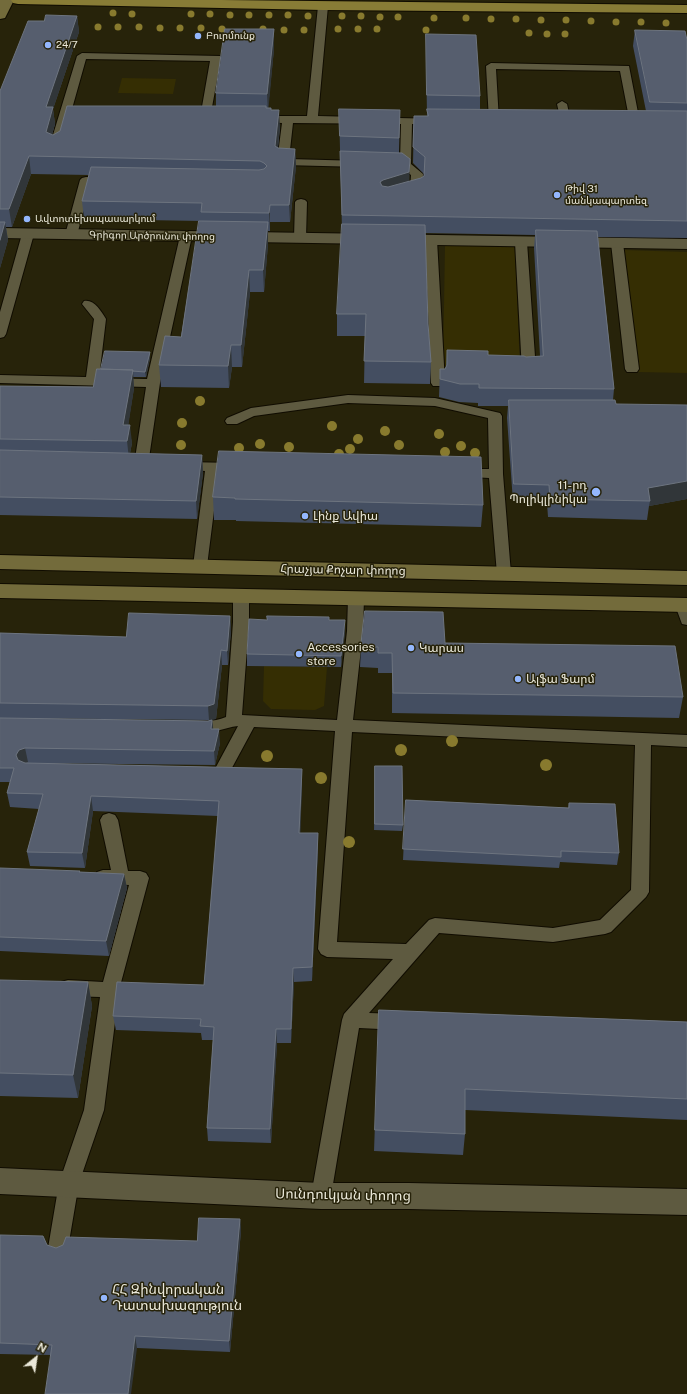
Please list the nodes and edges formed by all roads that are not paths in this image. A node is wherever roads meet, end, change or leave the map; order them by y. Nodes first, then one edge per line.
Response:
1 (7, 0) edge
2 (18, 0) edge
3 (323, 6) junction
4 (687, 9) edge
5 (0, 15) edge
6 (562, 104) dead end
7 (64, 116) junction
8 (80, 116) edge
9 (191, 117) edge
10 (205, 118) junction
11 (220, 118) edge
12 (250, 119) edge
13 (288, 119) junction
14 (312, 120) junction
15 (407, 121) junction
16 (444, 121) edge
17 (480, 121) edge
18 (566, 122) edge
19 (635, 123) edge
20 (55, 148) edge
21 (405, 165) junction
22 (118, 180) edge
23 (394, 198) edge
24 (301, 202) dead end
25 (0, 233) edge
26 (28, 234) junction
27 (71, 234) junction
28 (186, 236) junction
29 (300, 238) junction
30 (430, 240) junction
31 (521, 242) junction
32 (617, 243) junction
33 (687, 244) edge
34 (88, 304) dead end
35 (0, 334) edge
36 (632, 369) dead end
37 (529, 371) edge
38 (0, 379) edge
39 (92, 382) junction
40 (153, 383) junction
41 (438, 383) edge
42 (509, 411) edge
43 (496, 416) junction
44 (232, 421) dead end
45 (126, 465) edge
46 (141, 465) junction
47 (156, 465) edge
48 (170, 466) edge
49 (213, 466) junction
50 (251, 467) edge
51 (444, 472) edge
52 (496, 474) junction
53 (0, 562) edge
54 (200, 566) junction
55 (504, 574) junction
56 (687, 578) edge
57 (0, 591) edge
58 (241, 596) junction
59 (356, 598) junction
60 (686, 610) edge
61 (241, 721) junction
62 (344, 726) junction
63 (179, 728) edge
64 (643, 740) junction
65 (687, 741) edge
66 (190, 772) edge
67 (109, 820) dead end
68 (83, 877) edge
69 (121, 878) junction
70 (410, 952) junction
71 (47, 988) edge
72 (110, 990) junction
73 (351, 1020) junction
74 (414, 1023) edge
75 (0, 1181) edge
76 (69, 1184) junction
77 (321, 1196) junction
78 (687, 1202) edge
79 (58, 1248) edge

1 - 5 main road
2 - 3 main road
3 - 4 main road
3 - 14 lane
6 - 18 lane
7 - 8 lane
7 - 10 lane
7 - 20 lane
9 - 10 lane
10 - 11 lane
12 - 13 lane
13 - 14 lane
13 - 21 lane
14 - 15 lane
15 - 16 lane
15 - 21 lane
17 - 19 lane
21 - 23 lane
22 - 27 lane
24 - 29 lane
25 - 26 street, Գրիգոր Արծրունու փողոց
26 - 27 street, Գրիգոր Արծրունու փողոց
26 - 35 lane
27 - 28 street, Գրիգոր Արծրունու փողոց
28 - 29 street, Գրիգոր Արծրունու փողոց
28 - 40 lane
29 - 30 street, Գրիգոր Արծրունու փողոց
30 - 31 street, Գրիգոր Արծրունու փողոց
30 - 41 lane
31 - 32 street, Գրիգոր Արծրունու փողոց
31 - 37 lane
32 - 33 street, Գրիգոր Արծրունու փողոց
32 - 36 lane
34 - 39 lane
38 - 39 lane
39 - 40 lane
40 - 46 lane
42 - 43 lane
43 - 44 lane
43 - 52 lane
45 - 46 lane
46 - 47 lane
48 - 49 lane
49 - 50 lane
49 - 54 lane
51 - 52 lane
52 - 55 lane
53 - 54 main road, Հրաչյա Քոչար փողոց
54 - 55 main road, Հրաչյա Քոչար փողոց
55 - 56 main road, Հրաչյա Քոչար փողոց
57 - 58 main road
58 - 59 main road
58 - 61 lane
59 - 60 main road
59 - 62 lane
61 - 62 lane
61 - 63 lane
61 - 66 lane
62 - 64 lane
62 - 70 lane
64 - 65 lane
64 - 70 lane
67 - 69 lane
68 - 69 lane
69 - 72 lane
70 - 73 lane
71 - 72 lane
72 - 76 lane
73 - 74 lane
73 - 77 lane
75 - 76 street, Սունդուկյան փողոց
76 - 77 street, Սունդուկյան փողոց
76 - 79 lane
77 - 78 street, Սունդուկյան փողոց

